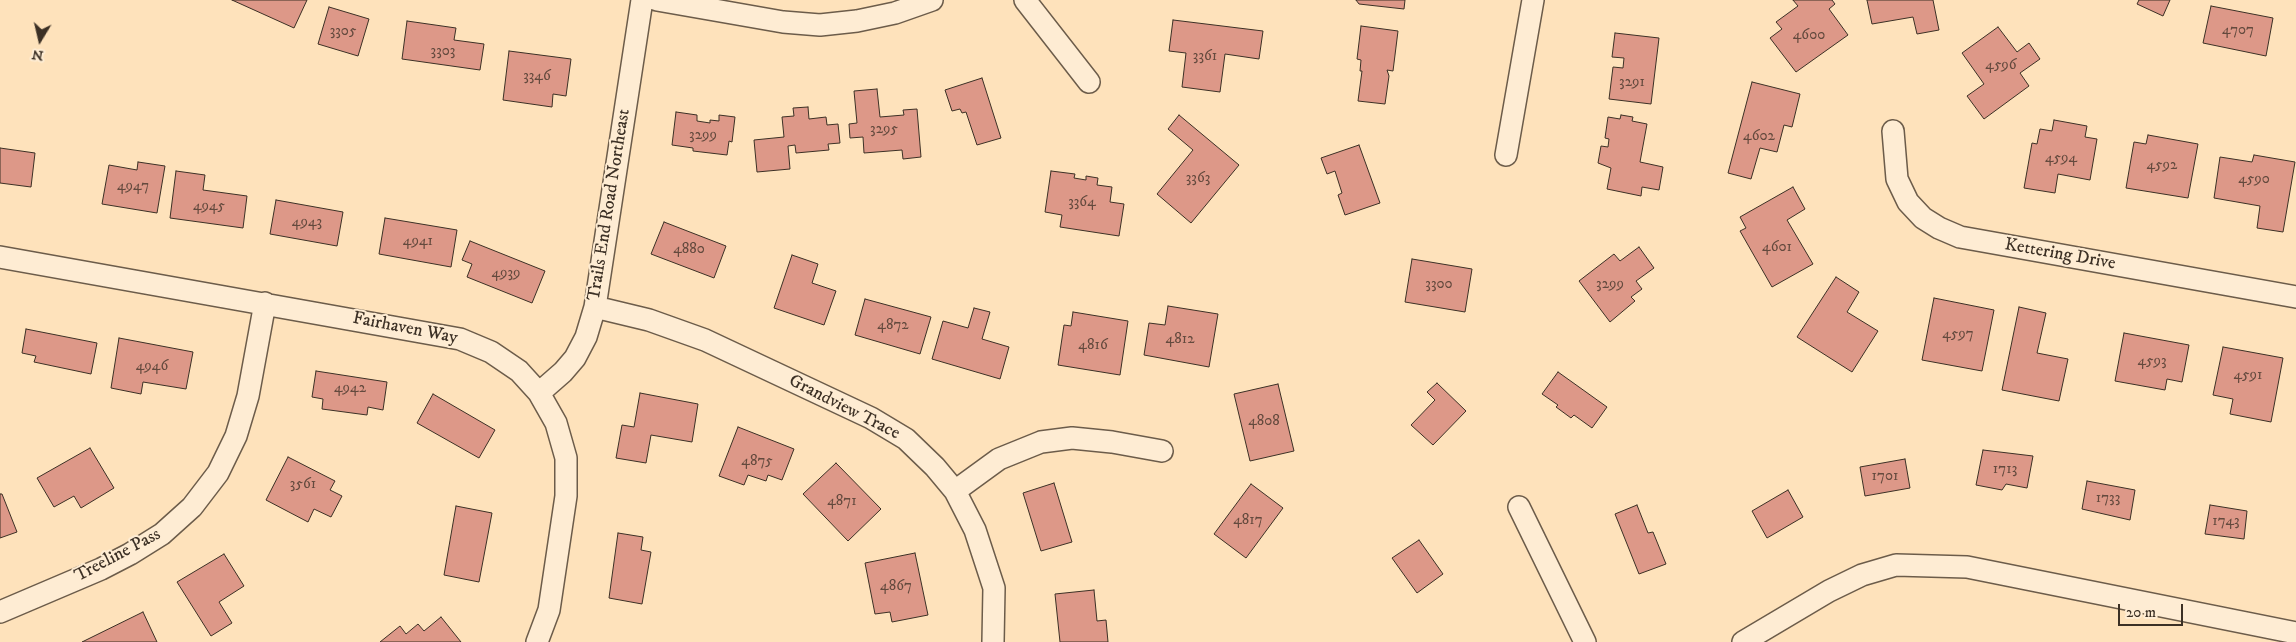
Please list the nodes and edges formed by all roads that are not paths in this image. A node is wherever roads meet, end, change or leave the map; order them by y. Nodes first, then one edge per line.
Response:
1 (642, 0) edge
2 (657, 0) edge
3 (932, 0) edge
4 (1025, 0) edge
5 (1533, 0) edge
6 (1089, 82) dead end
7 (1893, 131) dead end
8 (1506, 155) dead end
9 (0, 257) edge
10 (2296, 297) edge
11 (265, 303) junction
12 (595, 307) junction
13 (540, 393) junction
14 (1162, 451) dead end
15 (955, 491) junction
16 (1519, 507) dead end
17 (0, 612) edge
18 (2296, 633) edge
19 (538, 642) edge
20 (993, 642) edge
21 (1585, 642) edge
22 (1743, 642) edge

1 - 12 street, Trails End Road Northeast
2 - 3 street
4 - 6 street
5 - 8 street
7 - 10 street, Kettering Drive
9 - 11 street, Fairhaven Way
11 - 13 street, Fairhaven Way
11 - 17 street, Treeline Pass
12 - 13 street, Trails End Road Northeast
12 - 15 street, Grandview Trace
13 - 19 street, Fairhaven Way
14 - 15 street
15 - 20 street, Grandview Trace
16 - 21 street
18 - 22 street

